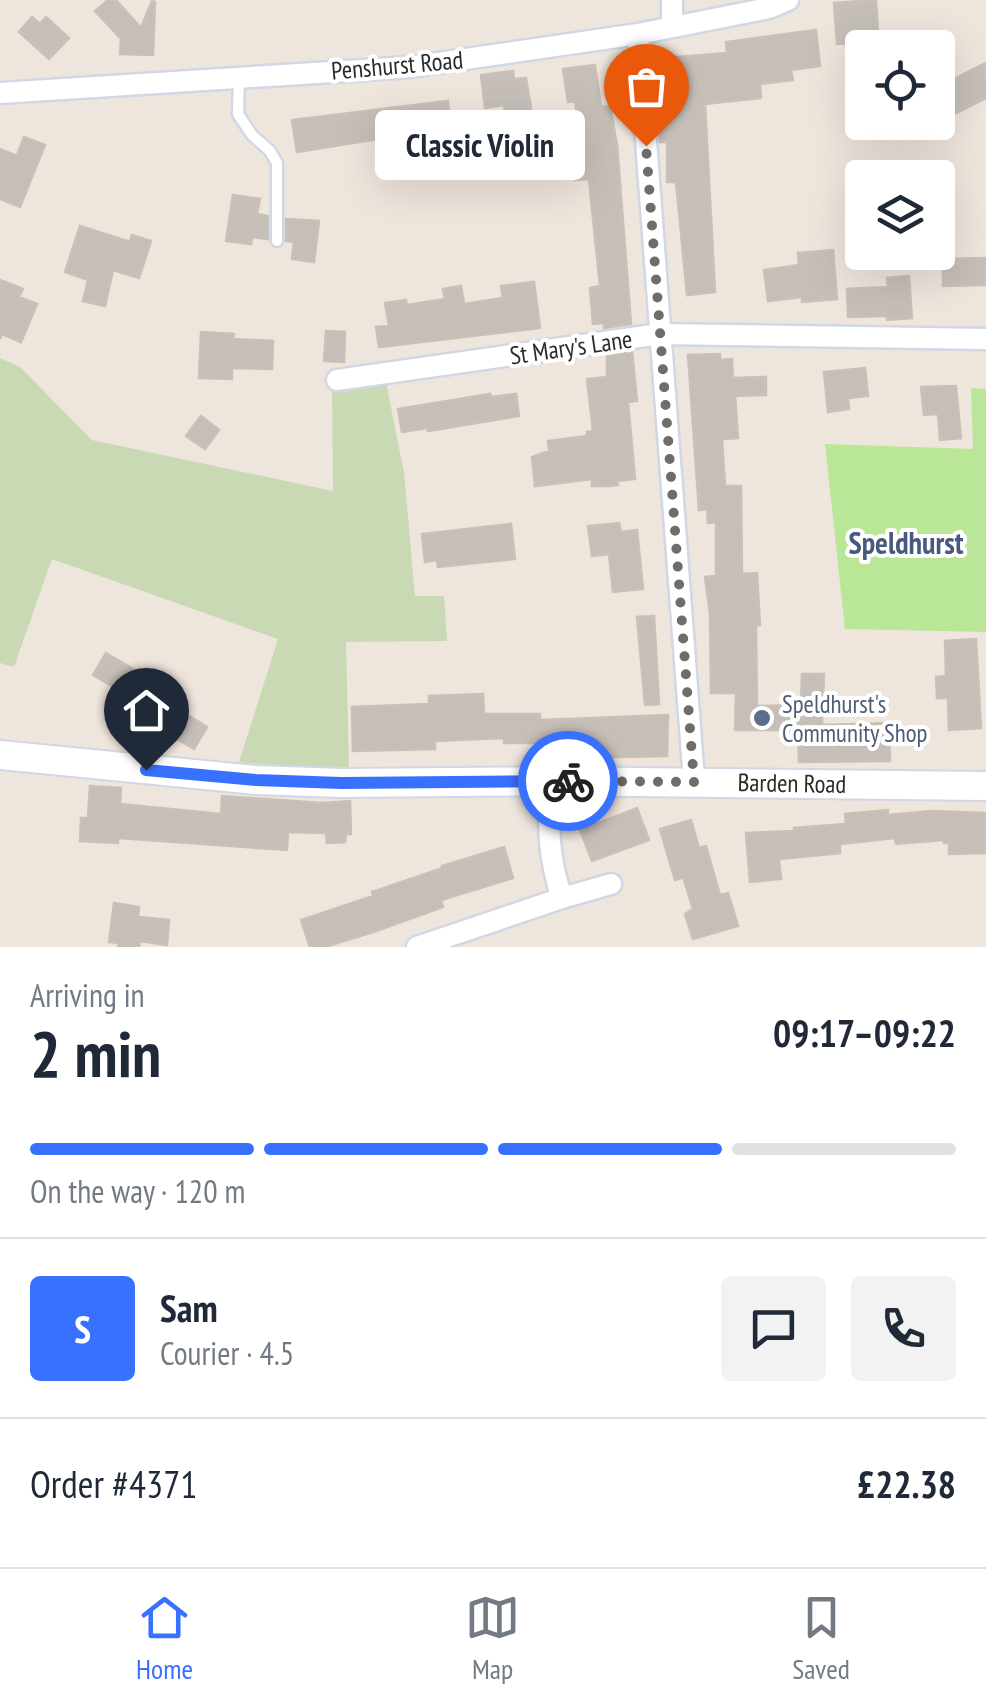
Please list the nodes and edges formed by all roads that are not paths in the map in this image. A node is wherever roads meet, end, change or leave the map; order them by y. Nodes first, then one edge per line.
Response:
1 (672, 0) edge
2 (788, 0) edge
3 (672, 28) junction
4 (638, 34) junction
5 (239, 76) junction
6 (0, 93) edge
7 (277, 241) dead end
8 (660, 334) junction
9 (986, 339) edge
10 (337, 380) dead end
11 (0, 755) edge
12 (552, 780) junction
13 (694, 782) junction
14 (986, 786) edge
15 (611, 884) dead end
16 (562, 898) junction
17 (416, 947) edge

1 - 3 street
2 - 3 street, Penshurst Road
3 - 4 street, Penshurst Road
4 - 5 street, Penshurst Road
4 - 8 street
5 - 6 street, Penshurst Road
5 - 7 lane
8 - 9 street, St Mary's Lane
8 - 10 street, St Mary's Lane
8 - 13 street
11 - 12 street, Barden Road
12 - 13 street, Barden Road
12 - 16 street
13 - 14 street, Barden Road
15 - 16 street
16 - 17 street

